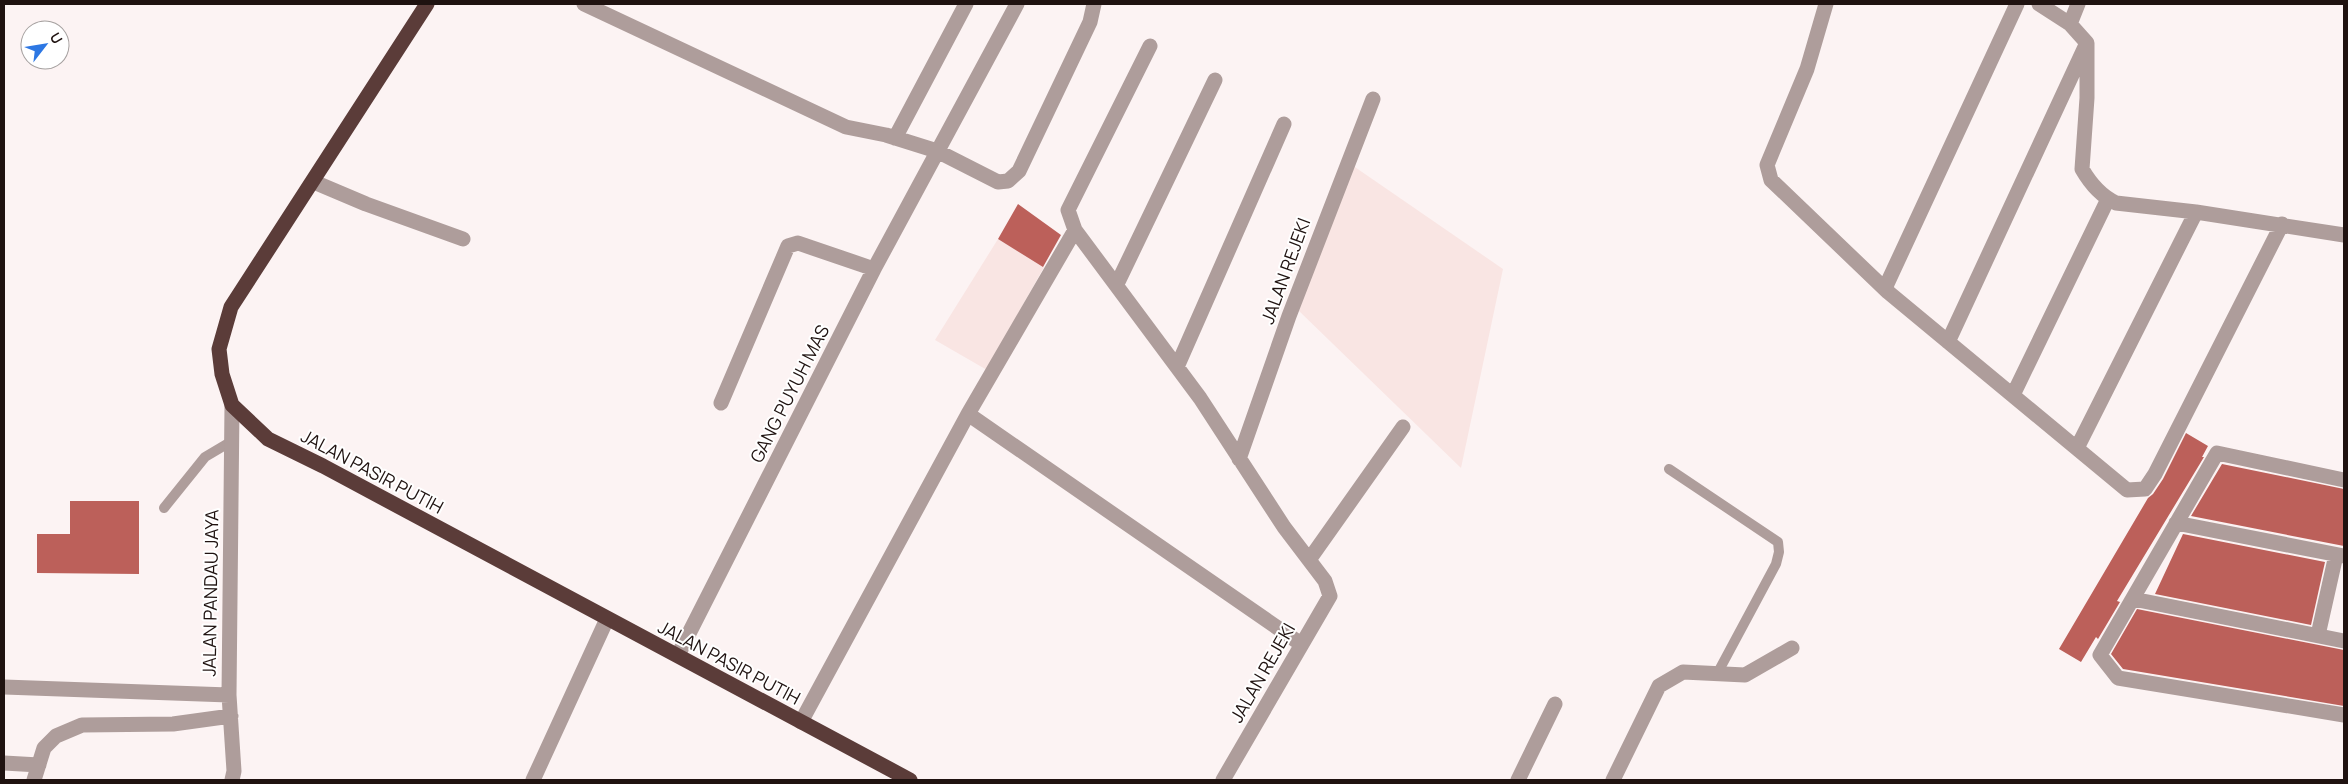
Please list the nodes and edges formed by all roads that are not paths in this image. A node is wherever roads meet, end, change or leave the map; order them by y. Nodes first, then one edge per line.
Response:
1 (427, 4) edge
2 (584, 4) edge
3 (966, 4) edge
4 (1017, 4) edge
5 (1094, 4) edge
6 (1826, 4) edge
7 (2017, 4) edge
8 (2039, 4) edge
9 (2078, 4) edge
10 (2070, 24) junction
11 (2086, 43) junction
12 (1150, 46) dead end
13 (1215, 80) dead end
14 (1373, 99) dead end
15 (1284, 124) dead end
16 (895, 138) junction
17 (937, 151) junction
18 (314, 182) junction
19 (2108, 199) junction
20 (2196, 212) junction
21 (2282, 224) junction
22 (1075, 230) junction
23 (2344, 235) edge
24 (463, 239) dead end
25 (874, 269) junction
26 (1117, 284) junction
27 (1888, 292) junction
28 (1948, 342) junction
29 (1177, 367) junction
30 (2013, 395) junction
31 (721, 403) dead end
32 (232, 405) junction
33 (968, 414) junction
34 (1403, 427) dead end
35 (232, 441) junction
36 (2077, 448) junction
37 (1239, 459) junction
38 (1669, 469) dead end
39 (2344, 480) edge
40 (164, 508) dead end
41 (2176, 523) junction
42 (2340, 556) edge
43 (1309, 560) junction
44 (2133, 599) junction
45 (607, 619) junction
46 (2318, 636) junction
47 (2344, 641) edge
48 (1301, 644) junction
49 (1792, 648) dead end
50 (678, 655) junction
51 (1717, 674) junction
52 (4, 687) edge
53 (229, 695) junction
54 (1555, 704) dead end
55 (2344, 715) edge
56 (231, 716) junction
57 (801, 722) junction
58 (4, 763) edge
59 (39, 765) junction
60 (34, 780) edge
61 (232, 780) edge
62 (534, 780) edge
63 (907, 780) edge
64 (1223, 780) edge
65 (1518, 780) edge
66 (1613, 780) edge

1 - 18 highway, JALAN PASIR PUTIH
2 - 16 street
3 - 16 street
4 - 17 street, GANG PUYUH MAS
5 - 17 street
6 - 27 street
7 - 27 street
8 - 10 street
9 - 10 street
10 - 11 street
11 - 19 street
11 - 28 street
12 - 22 street, JALAN REJEKI
13 - 26 street
14 - 37 street, JALAN REJEKI
15 - 29 street
16 - 17 street
17 - 25 street, GANG PUYUH MAS
18 - 24 street
18 - 32 highway, JALAN PASIR PUTIH
19 - 20 street
19 - 30 street
20 - 21 street
20 - 36 street
21 - 23 street
21 - 36 street
22 - 26 street, JALAN REJEKI
22 - 33 street
25 - 31 street
25 - 50 street, GANG PUYUH MAS
26 - 29 street, JALAN REJEKI
27 - 28 street
28 - 30 street
29 - 37 street, JALAN REJEKI
30 - 36 street
32 - 35 street, JALAN PANDAU JAYA
32 - 45 highway, JALAN PASIR PUTIH
33 - 48 street
33 - 57 street
34 - 43 street
35 - 40 lane
35 - 53 street, JALAN PANDAU JAYA
37 - 43 street, JALAN REJEKI
38 - 51 lane
39 - 41 street
41 - 42 street
41 - 44 street
42 - 46 street
43 - 48 street, JALAN REJEKI
44 - 46 street
44 - 55 street
45 - 50 highway, JALAN PASIR PUTIH
45 - 62 street
46 - 47 street
48 - 64 street, JALAN REJEKI
49 - 51 street
50 - 57 highway, JALAN PASIR PUTIH
51 - 66 street
52 - 53 street
53 - 56 street, JALAN PANDAU JAYA
54 - 65 street
56 - 59 street
56 - 61 street, JALAN PANDAU JAYA
57 - 63 highway, JALAN PASIR PUTIH
58 - 59 street
59 - 60 street

